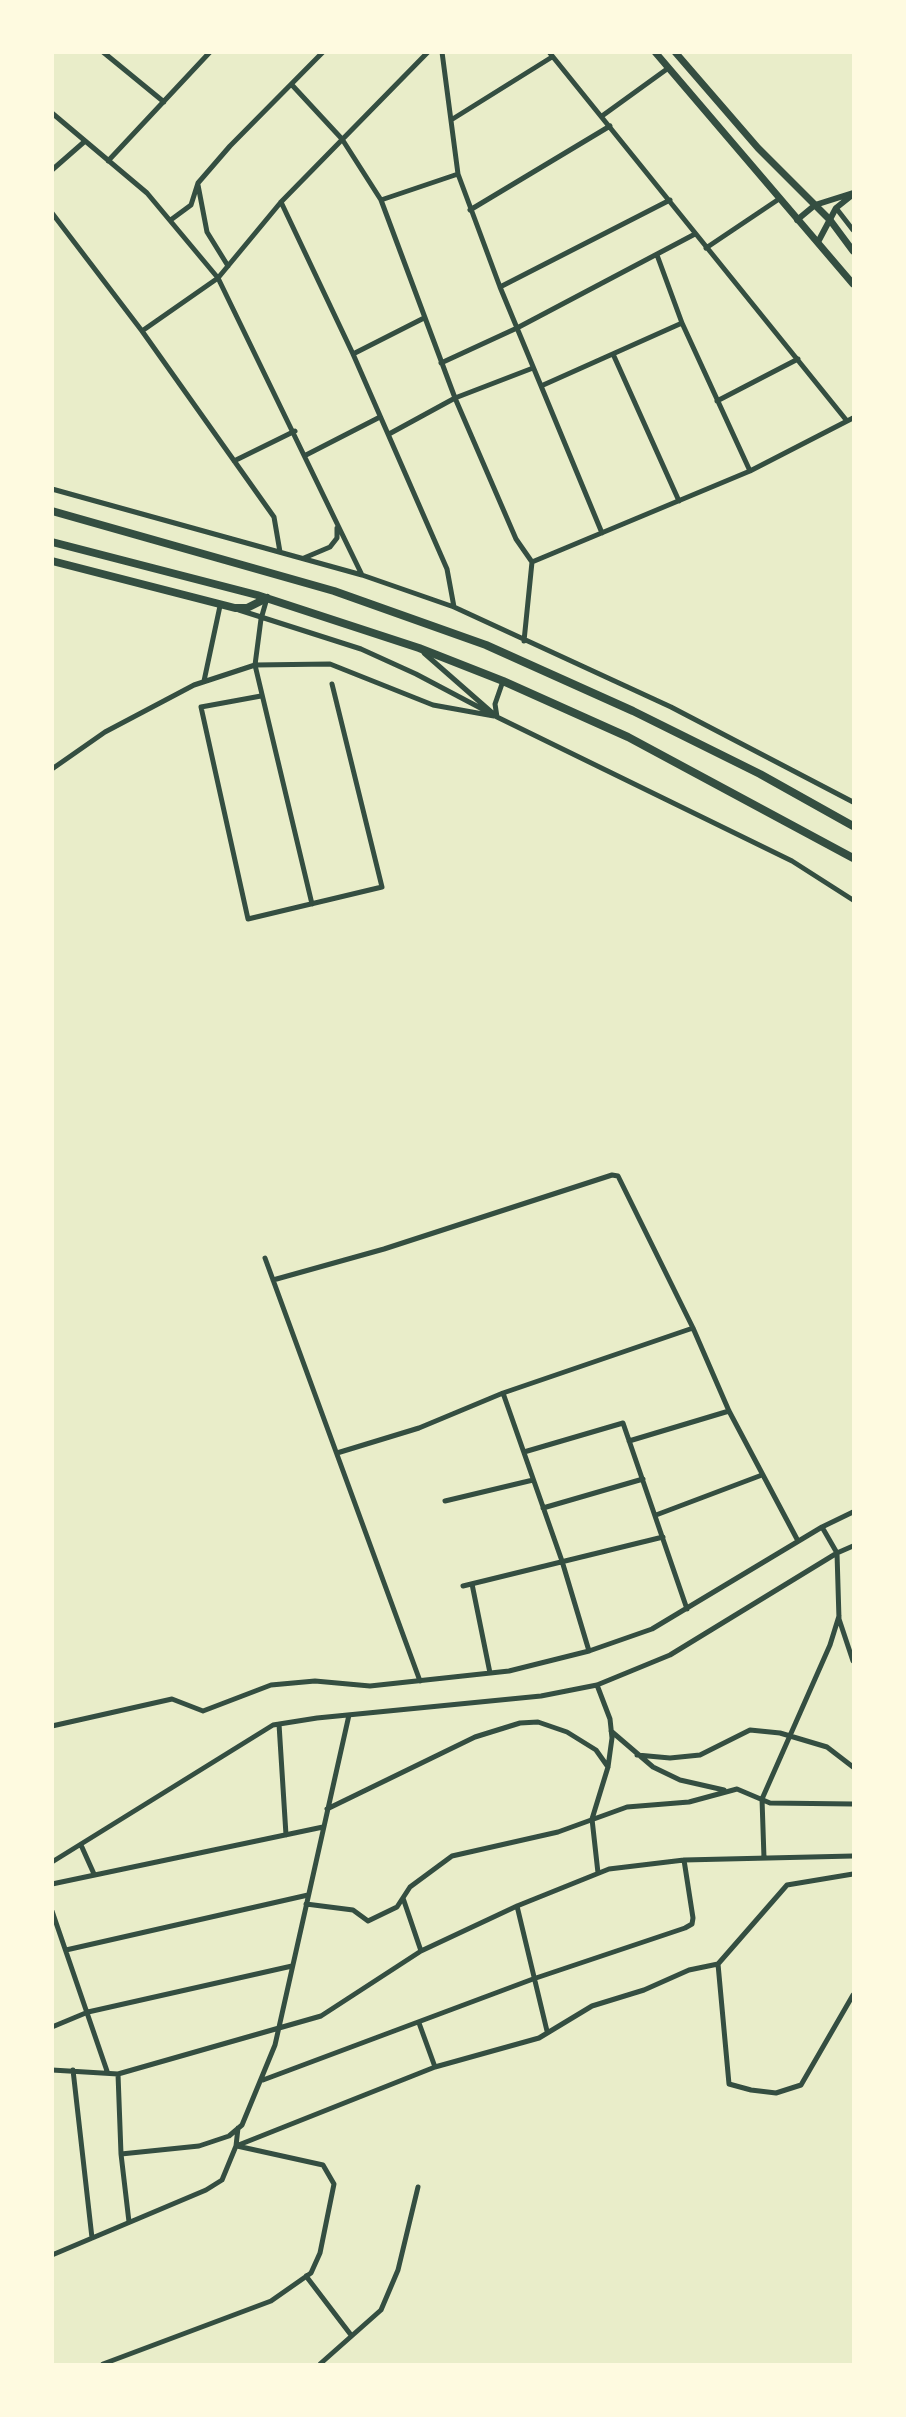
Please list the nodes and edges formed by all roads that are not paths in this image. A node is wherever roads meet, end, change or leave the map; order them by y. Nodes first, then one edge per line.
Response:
1 (103, 52) edge
2 (210, 52) edge
3 (323, 52) edge
4 (428, 52) edge
5 (442, 52) edge
6 (655, 52) edge
7 (676, 52) edge
8 (551, 55) edge
9 (667, 69) junction
10 (292, 85) junction
11 (164, 102) junction
12 (52, 113) edge
13 (602, 116) junction
14 (451, 120) junction
15 (610, 126) junction
16 (342, 139) junction
17 (84, 142) junction
18 (108, 161) junction
19 (52, 170) edge
20 (458, 174) junction
21 (198, 183) junction
22 (853, 193) edge
23 (779, 199) junction
24 (381, 200) junction
25 (670, 200) junction
26 (281, 202) junction
27 (815, 205) junction
28 (836, 208) junction
29 (470, 210) junction
30 (52, 213) edge
31 (172, 219) junction
32 (797, 220) junction
33 (830, 220) junction
34 (853, 230) edge
35 (695, 234) junction
36 (818, 242) junction
37 (706, 248) junction
38 (853, 251) edge
39 (657, 256) junction
40 (228, 266) junction
41 (218, 278) junction
42 (853, 284) edge
43 (500, 287) junction
44 (424, 318) junction
45 (682, 323) junction
46 (517, 328) junction
47 (142, 331) junction
48 (354, 354) junction
49 (613, 355) junction
50 (798, 359) junction
51 (441, 363) junction
52 (533, 368) junction
53 (541, 386) junction
54 (455, 398) junction
55 (717, 401) junction
56 (380, 417) junction
57 (850, 419) edge
58 (295, 431) junction
59 (389, 434) junction
60 (306, 455) junction
61 (234, 461) junction
62 (750, 471) junction
63 (52, 489) edge
64 (679, 501) junction
65 (52, 511) edge
66 (337, 525) junction
67 (602, 533) junction
68 (52, 542) edge
69 (280, 552) junction
70 (303, 558) junction
71 (52, 561) edge
72 (532, 562) junction
73 (362, 575) junction
74 (267, 598) junction
75 (220, 606) junction
76 (454, 607) junction
77 (235, 608) junction
78 (261, 619) junction
79 (524, 641) junction
80 (419, 648) junction
81 (256, 665) junction
82 (204, 681) junction
83 (503, 681) junction
84 (332, 684) dead end
85 (261, 696) junction
86 (497, 717) junction
87 (52, 769) edge
88 (853, 802) edge
89 (853, 826) edge
90 (853, 858) edge
91 (853, 900) edge
92 (312, 904) junction
93 (265, 1258) dead end
94 (273, 1280) junction
95 (693, 1328) junction
96 (503, 1393) junction
97 (729, 1411) junction
98 (629, 1441) junction
99 (524, 1452) junction
100 (337, 1453) junction
101 (761, 1475) junction
102 (643, 1479) junction
103 (533, 1480) junction
104 (445, 1501) dead end
105 (543, 1508) junction
106 (853, 1512) edge
107 (656, 1515) junction
108 (822, 1527) junction
109 (663, 1537) junction
110 (798, 1541) junction
111 (853, 1546) edge
112 (837, 1553) junction
113 (562, 1561) junction
114 (472, 1584) junction
115 (463, 1586) dead end
116 (687, 1609) junction
117 (839, 1616) junction
118 (589, 1651) junction
119 (853, 1661) edge
120 (490, 1673) junction
121 (420, 1681) junction
122 (597, 1685) junction
123 (349, 1715) junction
124 (279, 1724) junction
125 (52, 1726) edge
126 (611, 1731) junction
127 (790, 1737) junction
128 (637, 1755) junction
129 (608, 1767) junction
130 (853, 1767) edge
131 (725, 1790) junction
132 (762, 1799) junction
133 (853, 1804) edge
134 (327, 1809) junction
135 (592, 1819) junction
136 (323, 1827) junction
137 (286, 1835) junction
138 (81, 1845) junction
139 (853, 1856) edge
140 (764, 1858) junction
141 (684, 1860) junction
142 (52, 1862) edge
143 (597, 1873) junction
144 (94, 1874) junction
145 (853, 1874) edge
146 (52, 1885) edge
147 (308, 1895) junction
148 (403, 1898) junction
149 (306, 1904) junction
150 (517, 1906) junction
151 (52, 1911) edge
152 (66, 1950) junction
153 (421, 1951) junction
154 (718, 1964) junction
155 (292, 1966) junction
156 (533, 1979) junction
157 (853, 1996) edge
158 (88, 2012) junction
159 (419, 2024) junction
160 (52, 2027) edge
161 (278, 2031) junction
162 (547, 2031) junction
163 (435, 2067) junction
164 (52, 2070) edge
165 (74, 2070) junction
166 (107, 2071) junction
167 (118, 2074) junction
168 (263, 2080) junction
169 (238, 2128) junction
170 (236, 2146) junction
171 (121, 2154) junction
172 (418, 2187) dead end
173 (129, 2222) junction
174 (92, 2238) junction
175 (52, 2255) edge
176 (306, 2276) junction
177 (351, 2335) junction
178 (103, 2364) edge
179 (320, 2364) edge

1 - 11 street
2 - 11 street
3 - 10 street
4 - 16 street
5 - 14 street
6 - 9 main road
7 - 27 main road
8 - 13 street
8 - 14 street
9 - 13 street
9 - 23 main road
10 - 16 street
10 - 21 street
11 - 18 street
12 - 17 street
13 - 15 street
14 - 20 street
15 - 25 street
15 - 29 street
16 - 24 street
16 - 26 street
17 - 18 street
17 - 19 street
18 - 31 street
20 - 24 street
20 - 29 street
21 - 31 street
21 - 40 street
22 - 27 street
22 - 28 street
23 - 32 main road
23 - 37 street
24 - 44 street
25 - 35 street
25 - 43 street
26 - 40 street
26 - 48 street
27 - 32 street
27 - 33 main road
28 - 33 street
28 - 34 street
29 - 43 street
30 - 47 street
31 - 41 street
32 - 36 main road
33 - 36 street
33 - 38 main road
35 - 37 street
35 - 39 street
36 - 42 main road
37 - 50 street
39 - 45 street
39 - 46 street
40 - 41 street
41 - 47 street
41 - 58 street
43 - 46 street
44 - 48 street
44 - 51 street
45 - 49 street
45 - 55 street
46 - 51 street
46 - 52 street
47 - 61 street
48 - 56 street
49 - 53 street
49 - 64 street
50 - 55 street
50 - 57 street
51 - 54 street
52 - 53 street
52 - 54 street
53 - 67 street
54 - 59 street
54 - 72 street
55 - 62 street
56 - 59 street
56 - 60 street
57 - 62 street
58 - 60 street
58 - 61 street
59 - 76 street
60 - 66 street
61 - 69 street
62 - 64 street
63 - 69 street
64 - 67 street
65 - 89 highway
66 - 70 street
66 - 73 street
67 - 72 street
68 - 74 highway
69 - 70 street
70 - 73 street
71 - 75 highway
72 - 79 street
73 - 76 street
74 - 77 highway
74 - 78 street
74 - 80 highway
75 - 77 highway
75 - 82 street
76 - 79 street
77 - 78 street
78 - 81 street
78 - 86 street
79 - 88 street
80 - 83 highway
80 - 86 street
81 - 82 street
81 - 85 street
81 - 86 street
82 - 87 street
83 - 86 street
83 - 90 highway
84 - 92 street
85 - 92 street
85 - 92 street
86 - 91 street
93 - 94 street
94 - 95 street
94 - 100 street
95 - 96 street
95 - 97 street
96 - 99 street
96 - 100 street
97 - 98 street
97 - 101 street
98 - 99 street
98 - 102 street
99 - 103 street
100 - 121 street
101 - 107 street
101 - 110 street
102 - 105 street
102 - 107 street
103 - 104 street
103 - 105 street
105 - 113 street
106 - 108 street
107 - 109 street
108 - 110 street
108 - 112 street
109 - 113 street
109 - 116 street
110 - 116 street
111 - 112 street
112 - 117 street
112 - 122 street
113 - 114 street
113 - 118 street
114 - 115 street
114 - 120 street
116 - 118 street
117 - 119 street
117 - 127 street
118 - 120 street
120 - 121 street
121 - 125 street
122 - 123 street
122 - 126 street
123 - 124 street
123 - 134 street
124 - 137 street
124 - 138 street
126 - 128 street
126 - 129 street
127 - 128 street
127 - 130 street
127 - 132 street
128 - 131 street
129 - 134 street
129 - 135 street
131 - 132 street
131 - 135 street
132 - 133 street
132 - 140 street
134 - 136 street
135 - 143 street
135 - 148 street
136 - 137 street
136 - 147 street
137 - 144 street
138 - 142 street
138 - 144 street
139 - 140 street
140 - 141 street
141 - 143 street
141 - 156 street
143 - 150 street
144 - 146 street
145 - 154 street
147 - 149 street
147 - 152 street
148 - 149 street
148 - 153 street
149 - 155 street
150 - 153 street
150 - 156 street
151 - 152 street
152 - 158 street
153 - 161 street
154 - 157 street
154 - 162 street
155 - 158 street
155 - 161 street
156 - 159 street
156 - 162 street
158 - 160 street
158 - 166 street
159 - 163 street
159 - 168 street
161 - 167 street
161 - 168 street
162 - 163 street
163 - 170 street
164 - 165 street
165 - 166 street
165 - 174 street
166 - 167 street
167 - 171 street
168 - 169 street
169 - 170 street
169 - 171 street
170 - 173 street
170 - 176 street
171 - 173 street
172 - 177 street
173 - 174 street
174 - 175 street
176 - 177 street
176 - 178 street
177 - 179 street

